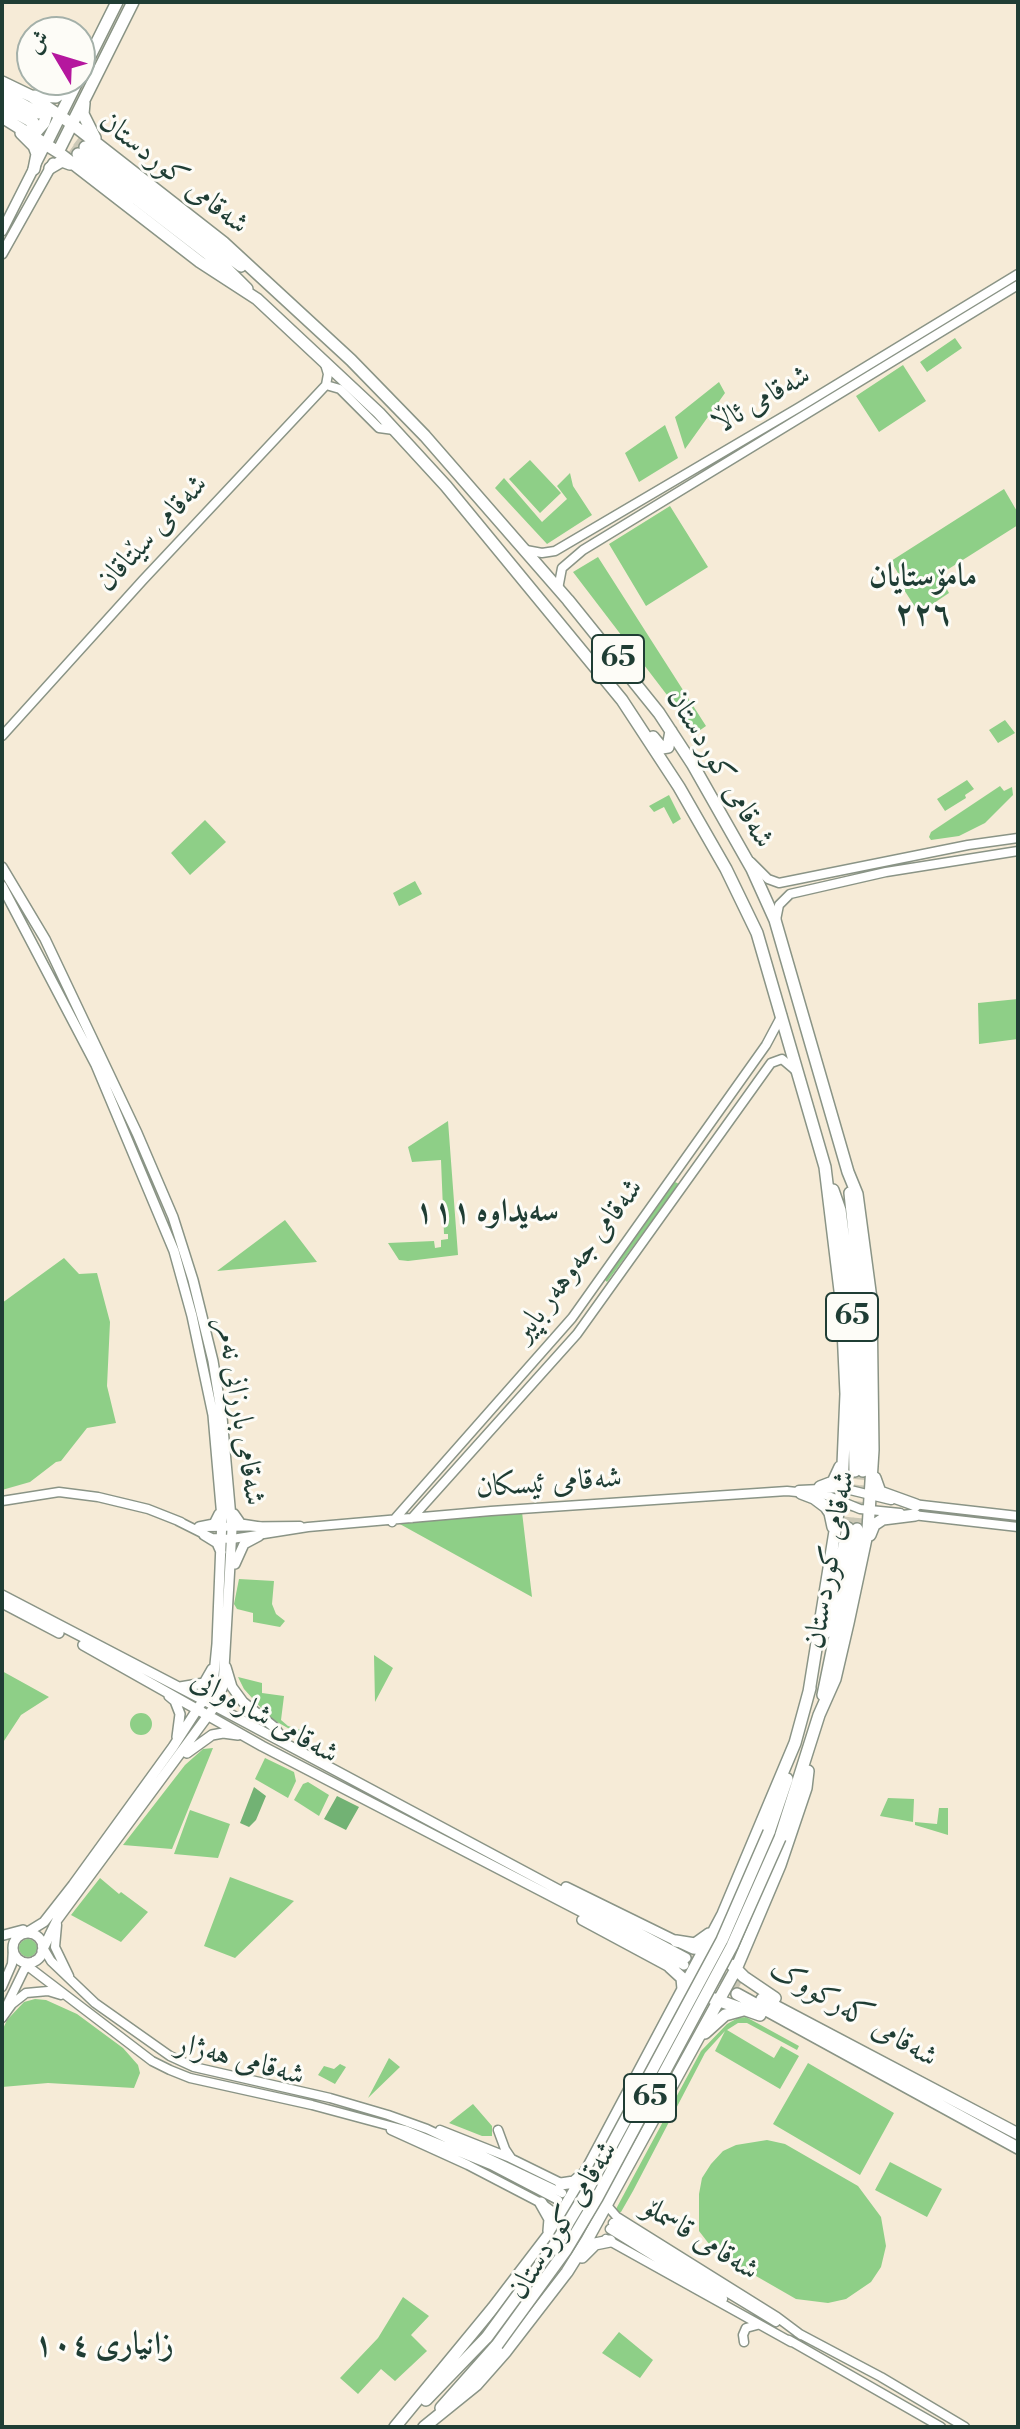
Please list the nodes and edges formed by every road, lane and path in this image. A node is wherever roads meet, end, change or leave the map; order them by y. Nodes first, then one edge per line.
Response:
1 (117, 2) edge
2 (133, 2) edge
3 (96, 44) edge
4 (96, 75) edge
5 (2, 82) edge
6 (2, 93) edge
7 (58, 96) edge
8 (70, 96) edge
9 (86, 96) edge
10 (86, 96) edge
11 (33, 97) junction
12 (2, 105) edge
13 (60, 116) junction
14 (2, 117) edge
15 (33, 122) junction
16 (72, 124) junction
17 (46, 144) junction
18 (101, 147) junction
19 (58, 152) junction
20 (78, 158) junction
21 (50, 168) junction
22 (34, 169) junction
23 (2, 231) edge
24 (2, 254) edge
25 (1018, 274) edge
26 (269, 284) junction
27 (1018, 285) edge
28 (324, 362) junction
29 (852, 376) junction
30 (858, 384) junction
31 (326, 385) junction
32 (400, 410) junction
33 (391, 426) junction
34 (425, 436) junction
35 (738, 443) junction
36 (412, 448) junction
37 (743, 453) junction
38 (526, 550) junction
39 (558, 589) junction
40 (622, 700) junction
41 (671, 731) junction
42 (2, 736) edge
43 (693, 765) junction
44 (672, 774) junction
45 (1018, 838) edge
46 (1018, 851) edge
47 (743, 853) junction
48 (2, 867) edge
49 (860, 867) junction
50 (862, 877) junction
51 (2, 886) edge
52 (775, 920) junction
53 (74, 1011) junction
54 (783, 1014) junction
55 (798, 1073) junction
56 (825, 1167) junction
57 (677, 1171) junction
58 (848, 1172) junction
59 (687, 1180) junction
60 (529, 1366) junction
61 (539, 1376) junction
62 (844, 1436) junction
63 (873, 1450) junction
64 (843, 1455) junction
65 (820, 1487) junction
66 (842, 1488) junction
67 (798, 1492) junction
68 (871, 1496) junction
69 (221, 1498) junction
70 (2, 1501) edge
71 (840, 1502) junction
72 (230, 1505) junction
73 (869, 1510) junction
74 (915, 1510) junction
75 (1018, 1516) edge
76 (412, 1519) junction
77 (392, 1522) junction
78 (1018, 1527) edge
79 (202, 1531) junction
80 (260, 1531) junction
81 (227, 1533) junction
82 (834, 1539) junction
83 (221, 1553) junction
84 (862, 1560) junction
85 (230, 1578) junction
86 (2, 1595) edge
87 (2, 1603) edge
88 (220, 1658) junction
89 (176, 1687) junction
90 (161, 1688) junction
91 (809, 1692) junction
92 (202, 1705) junction
93 (215, 1706) junction
94 (819, 1715) junction
95 (210, 1716) junction
96 (256, 1743) junction
97 (795, 1743) junction
98 (811, 1746) junction
99 (173, 1747) junction
100 (290, 1748) junction
101 (175, 1763) junction
102 (775, 1835) junction
103 (480, 1847) junction
104 (504, 1873) junction
105 (65, 1903) junction
106 (723, 1914) junction
107 (24, 1933) junction
108 (3, 1935) edge
109 (752, 1935) junction
110 (676, 1941) junction
111 (42, 1948) junction
112 (705, 1950) junction
113 (2, 1954) edge
114 (22, 1959) junction
115 (670, 1967) joint
116 (736, 1969) junction
117 (73, 1984) junction
118 (2, 1987) edge
119 (685, 1988) junction
120 (739, 1991) tunnel mouth
121 (766, 1993) junction
122 (719, 2000) junction
123 (78, 2005) junction
124 (749, 2009) junction
125 (2, 2016) edge
126 (695, 2041) junction
127 (238, 2083) junction
128 (935, 2096) junction
129 (388, 2115) junction
130 (382, 2125) junction
131 (1018, 2134) edge
132 (485, 2147) junction
133 (1018, 2148) edge
134 (513, 2160) junction
135 (585, 2172) junction
136 (575, 2189) junction
137 (560, 2192) junction
138 (541, 2203) junction
139 (609, 2203) junction
140 (557, 2221) junction
141 (612, 2228) junction
142 (548, 2236) junction
143 (587, 2240) junction
144 (567, 2272) junction
145 (757, 2325) junction
146 (492, 2341) junction
147 (744, 2342) dead end
148 (791, 2342) junction
149 (399, 2423) edge
150 (424, 2427) edge
151 (941, 2427) edge
152 (965, 2427) edge

1 - 3 highway
2 - 4 highway
5 - 11 highway, شەقامی کوردستان / 65
6 - 15 highway, شەقامی کوردستان / 65
7 - 11 highway
8 - 13 highway
9 - 16 highway
10 - 18 highway
11 - 13 highway, شەقامی کوردستان / 65
11 - 15 highway
12 - 15 highway, شەقامی کوردستان / 65
13 - 16 highway, شەقامی کوردستان / 65
13 - 17 highway
14 - 15 highway, شەقامی کوردستان / 65
14 - 22 highway
15 - 17 highway, شەقامی کوردستان / 65
16 - 18 highway, شەقامی کوردستان / 65
16 - 19 highway
17 - 19 highway, شەقامی کوردستان / 65
17 - 22 main road
18 - 20 highway
18 - 26 highway, شەقامی کوردستان / 65
19 - 20 highway, شەقامی کوردستان / 65
19 - 21 main road
20 - 21 highway
20 - 26 highway, شەقامی کوردستان / 65
20 - 28 highway, شەقامی کوردستان / 65
21 - 24 main road
22 - 23 main road
25 - 29 main road, شه‌قامی ئاڵا
26 - 32 highway, شەقامی کوردستان / 65
27 - 30 main road, شه‌قامی ئاڵا
28 - 31 main road
28 - 33 highway, شەقامی کوردستان / 65
29 - 30 main road
29 - 35 main road, شه‌قامی ئاڵا
30 - 37 main road, شه‌قامی ئاڵا
31 - 33 main road
31 - 42 main road, شەقامی سێتاقان
32 - 33 highway
32 - 34 highway, شەقامی کوردستان / 65
33 - 36 highway, شەقامی کوردستان / 65
34 - 36 highway
34 - 38 highway, شەقامی کوردستان / 65
35 - 37 main road
35 - 38 main road, شه‌قامی ئاڵا
36 - 40 highway, شەقامی کوردستان / 65
37 - 39 main road, شه‌قامی ئاڵا
38 - 39 highway, شەقامی کوردستان / 65
39 - 41 highway, شەقامی کوردستان / 65
40 - 41 highway
40 - 44 highway, شەقامی کوردستان / 65
41 - 43 highway, شەقامی کوردستان / 65
43 - 44 highway
43 - 47 highway, شەقامی کوردستان / 65
44 - 54 highway, شەقامی کوردستان / 65
45 - 49 main road
46 - 50 main road
47 - 49 main road
47 - 52 highway, شەقامی کوردستان / 65
48 - 53 main road, شەقامی بارزانی نەمر
49 - 50 main road
50 - 52 main road
51 - 53 main road, شەقامی بارزانی نەمر
52 - 58 highway, شەقامی کوردستان / 65
53 - 69 main road, شەقامی بارزانی نەمر
53 - 72 main road, شەقامی بارزانی نەمر
54 - 55 highway, شەقامی کوردستان / 65
54 - 57 main road, شەقامی جەوهەر باپیر
55 - 56 highway, شەقامی کوردستان / 65
55 - 59 main road, شەقامی جەوهەر باپیر
56 - 58 highway, شەقامی کوردستان / 65
56 - 62 highway, شەقامی کوردستان / 65
57 - 59 main road
57 - 60 main road, شەقامی جەوهەر باپیر
58 - 63 highway, شەقامی کوردستان / 65
59 - 61 main road, شەقامی جەوهەر باپیر
60 - 61 main road
60 - 77 main road, شەقامی جەوهەر باپیر
61 - 76 main road, شەقامی جەوهەر باپیر
62 - 63 highway
62 - 64 highway, شەقامی کوردستان / 65
63 - 68 highway, شەقامی کوردستان / 65
63 - 74 highway
64 - 65 highway
64 - 66 highway, شەقامی کوردستان / 65
65 - 66 main road, شەقامی ئیسکان
65 - 67 main road, شەقامی ئیسکان
66 - 68 main road, شەقامی ئیسکان
66 - 71 highway, شەقامی کوردستان / 65
67 - 71 main road, شەقامی ئیسکان
67 - 76 main road, شەقامی ئیسکان
67 - 82 highway
68 - 73 highway, شەقامی کوردستان / 65
68 - 74 main road, شەقامی ئیسکان
69 - 79 main road
69 - 81 main road, شەقامی بارزانی نەمر
70 - 79 main road, شەقامی ئیسکان
71 - 73 main road, شەقامی ئیسکان
71 - 82 highway, شەقامی کوردستان / 65
72 - 80 main road
72 - 81 main road, شەقامی بارزانی نەمر
73 - 74 main road, شەقامی ئیسکان
73 - 84 highway, شەقامی کوردستان / 65
74 - 75 main road
74 - 78 main road
74 - 84 highway
76 - 77 main road, شەقامی ئیسکان
77 - 80 main road, شەقامی ئیسکان
79 - 81 main road, شەقامی ئیسکان
79 - 83 main road
80 - 81 main road, شەقامی ئیسکان
80 - 85 main road
81 - 83 main road, شەقامی بارزانی نەمر
81 - 85 main road, شەقامی بارزانی نەمر
82 - 84 highway
82 - 91 highway, شەقامی کوردستان / 65
83 - 88 main road, شەقامی بارزانی نەمر
84 - 94 highway, شەقامی کوردستان / 65
85 - 88 main road, شەقامی بارزانی نەمر
86 - 89 main road, شەقامی شارەوانی
87 - 90 main road, شەقامی شارەوانی
88 - 89 main road
88 - 92 main road, شەقامی بارزانی نەمر
88 - 93 main road, شەقامی بارزانی نەمر
88 - 100 main road
89 - 92 main road, شەقامی شارەوانی
90 - 92 main road, شەقامی شارەوانی
90 - 99 main road
91 - 94 highway, شەقامی کوردستان / 65
91 - 97 highway, شەقامی کوردستان / 65
92 - 93 main road, شەقامی شارەوانی
92 - 95 main road, شەقامی شارەوانی
92 - 99 main road, شەقامی بارزانی نەمر
93 - 95 main road, شەقامی بارزانی نەمر
93 - 100 main road, شەقامی شارەوانی
94 - 98 highway, شەقامی کوردستان / 65
95 - 96 main road, شەقامی شارەوانی
95 - 101 main road, شەقامی بارزانی نەمر
96 - 101 main road
96 - 104 main road, شەقامی شارەوانی
97 - 102 highway, شەقامی کوردستان / 65
97 - 106 highway, شەقامی کوردستان / 65
98 - 102 highway, شەقامی کوردستان / 65
98 - 109 highway, شەقامی کوردستان / 65
99 - 105 main road, شەقامی بارزانی نەمر
100 - 103 main road, شەقامی شارەوانی
101 - 105 main road, شەقامی بارزانی نەمر
102 - 146 highway, شەقامی کوردستان / 65, bridge
103 - 104 main road, شەقامی شارەوانی
103 - 110 main road, شەقامی شارەوانی
104 - 115 main road, شەقامی شارەوانی
105 - 107 main road, شەقامی بارزانی نەمر
105 - 108 main road
105 - 111 main road, شەقامی بارزانی نەمر
105 - 117 main road
106 - 110 highway
106 - 112 highway, شەقامی کوردستان / 65
107 - 108 main road
107 - 111 main road
107 - 114 main road, شەقامی بارزانی نەمر
109 - 116 highway, شەقامی کوردستان / 65
109 - 121 highway
110 - 112 main road, شەقامی شارەوانی
111 - 114 main road, شەقامی بارزانی نەمر
111 - 117 main road, شەقامی هەژار
112 - 116 highway, شەقامی کەرکووک
112 - 119 highway, شەقامی کوردستان / 65
113 - 114 main road
114 - 118 main road
114 - 123 main road, شەقامی هەژار
114 - 125 main road
115 - 119 highway
116 - 121 highway, شەقامی کەرکووک
116 - 122 highway, شەقامی کوردستان / 65
117 - 127 main road, شەقامی هەژار
119 - 122 highway, شەقامی کەرکووک
119 - 135 highway, شەقامی کوردستان / 65
120 - 128 highway, شەقامی کەرکووک
121 - 128 highway, شەقامی کەرکووک
122 - 124 highway, شەقامی کەرکووک
122 - 126 highway, شەقامی کوردستان / 65
123 - 125 main road
123 - 127 main road, شەقامی هەژار
124 - 126 highway
124 - 128 highway, شەقامی کەرکووک
126 - 139 highway, شەقامی کوردستان / 65
127 - 129 main road, شەقامی هەژار
127 - 130 main road, شەقامی هەژار
128 - 131 highway, شەقامی کەرکووک
128 - 133 highway, شەقامی کەرکووک
129 - 132 main road, شەقامی هەژار
129 - 137 main road, شەقامی هەژار
130 - 137 main road, شەقامی هەژار
130 - 138 main road, شەقامی هەژار
132 - 134 main road, شەقامی هەژار
132 - 134 main road
134 - 137 main road, شەقامی هەژار
135 - 136 highway, شەقامی کوردستان / 65
135 - 137 highway
136 - 137 main road, شەقامی هەژار
136 - 139 main road, شەقامی قاسملۆ
136 - 140 highway, شەقامی کوردستان / 65
138 - 140 main road, شەقامی هەژار
138 - 142 highway
139 - 141 highway
139 - 143 highway, شەقامی کوردستان / 65
140 - 142 highway, شەقامی کوردستان / 65
140 - 143 main road, شەقامی قاسملۆ
141 - 143 main road, شەقامی قاسملۆ
141 - 144 highway
141 - 145 main road, شەقامی قاسملۆ
141 - 148 main road, شەقامی قاسملۆ
141 - 152 main road, شەقامی قاسملۆ
142 - 149 highway, شەقامی کوردستان / 65
143 - 144 highway, شەقامی کوردستان / 65
144 - 150 highway, شەقامی کوردستان / 65
145 - 147 main road
145 - 148 main road, شەقامی قاسملۆ
146 - 149 highway, شەقامی کوردستان / 65
146 - 150 highway, شەقامی کوردستان / 65
148 - 151 main road, شەقامی قاسملۆ

